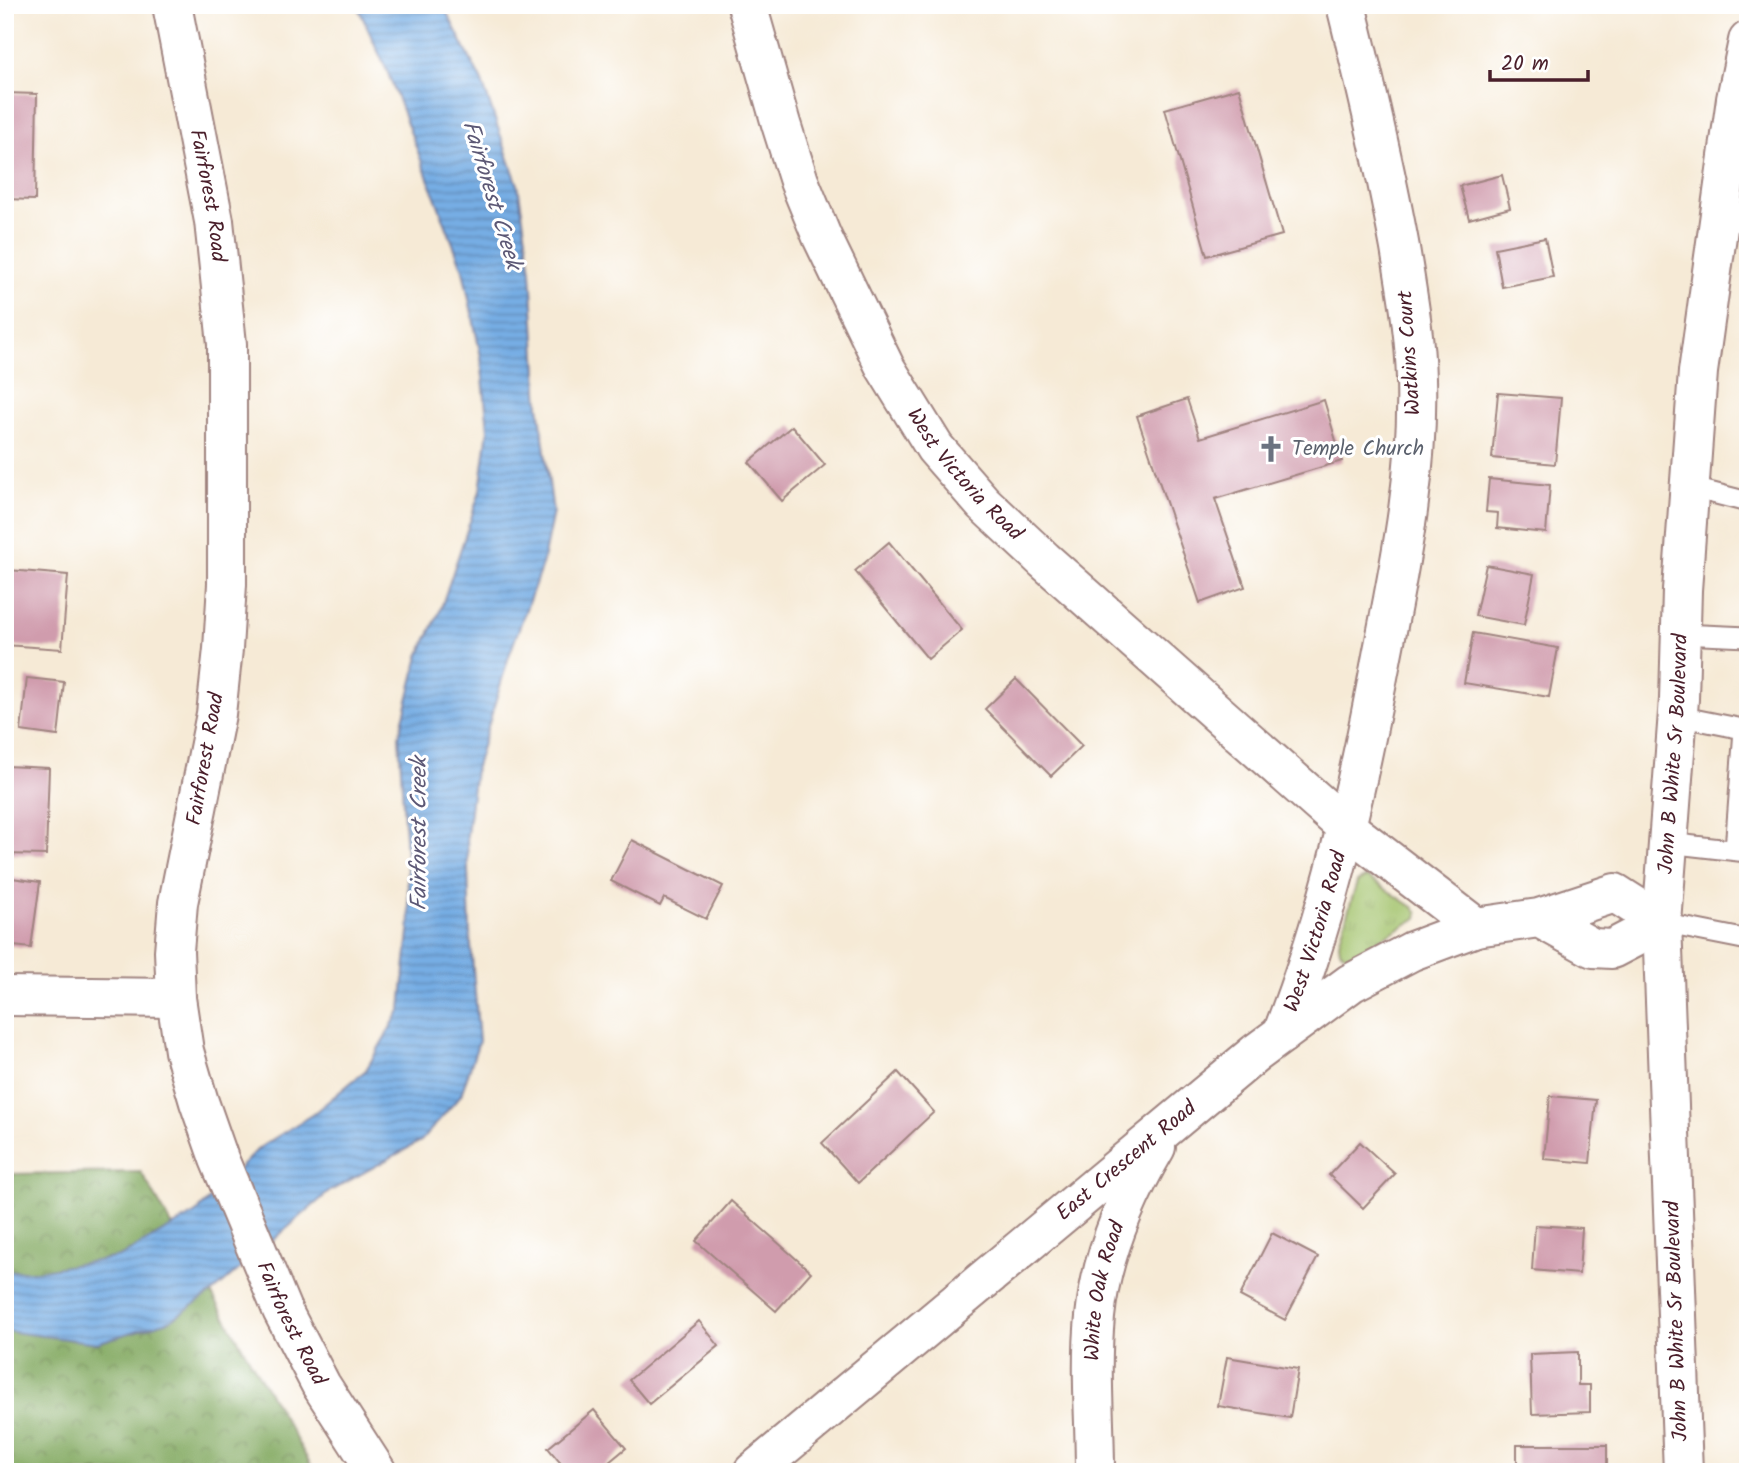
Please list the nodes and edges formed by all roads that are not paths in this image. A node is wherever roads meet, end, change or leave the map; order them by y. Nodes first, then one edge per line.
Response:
1 (172, 5) edge
2 (747, 5) edge
3 (1346, 5) edge
4 (1748, 41) edge
5 (1689, 486) junction
6 (1748, 502) edge
7 (1680, 634) junction
8 (1748, 637) edge
9 (1678, 716) junction
10 (1746, 730) edge
11 (1347, 828) junction
12 (1668, 843) junction
13 (1741, 851) edge
14 (1662, 923) junction
15 (1476, 927) junction
16 (1748, 940) edge
17 (5, 996) edge
18 (176, 998) junction
19 (1282, 1034) junction
20 (1170, 1124) junction
21 (377, 1472) edge
22 (753, 1472) edge
23 (1096, 1472) edge
24 (1683, 1472) edge

1 - 18 street, Fairforest Road
2 - 11 street, West Victoria Road
3 - 11 street, Watkins Court
4 - 5 street, John B White Sr Boulevard
5 - 6 lane
5 - 7 street, John B White Sr Boulevard
7 - 8 lane
7 - 9 street, John B White Sr Boulevard
9 - 10 lane
9 - 12 street, John B White Sr Boulevard
10 - 13 lane
11 - 15 street, West Victoria Road
11 - 19 street, West Victoria Road
12 - 13 lane
12 - 14 street, John B White Sr Boulevard
14 - 15 street, East Crescent Road
14 - 16 lane
14 - 24 street, John B White Sr Boulevard
15 - 19 street, East Crescent Road
17 - 18 street
18 - 21 street, Fairforest Road
19 - 20 street, East Crescent Road
20 - 22 street, East Crescent Road
20 - 23 street, White Oak Road

